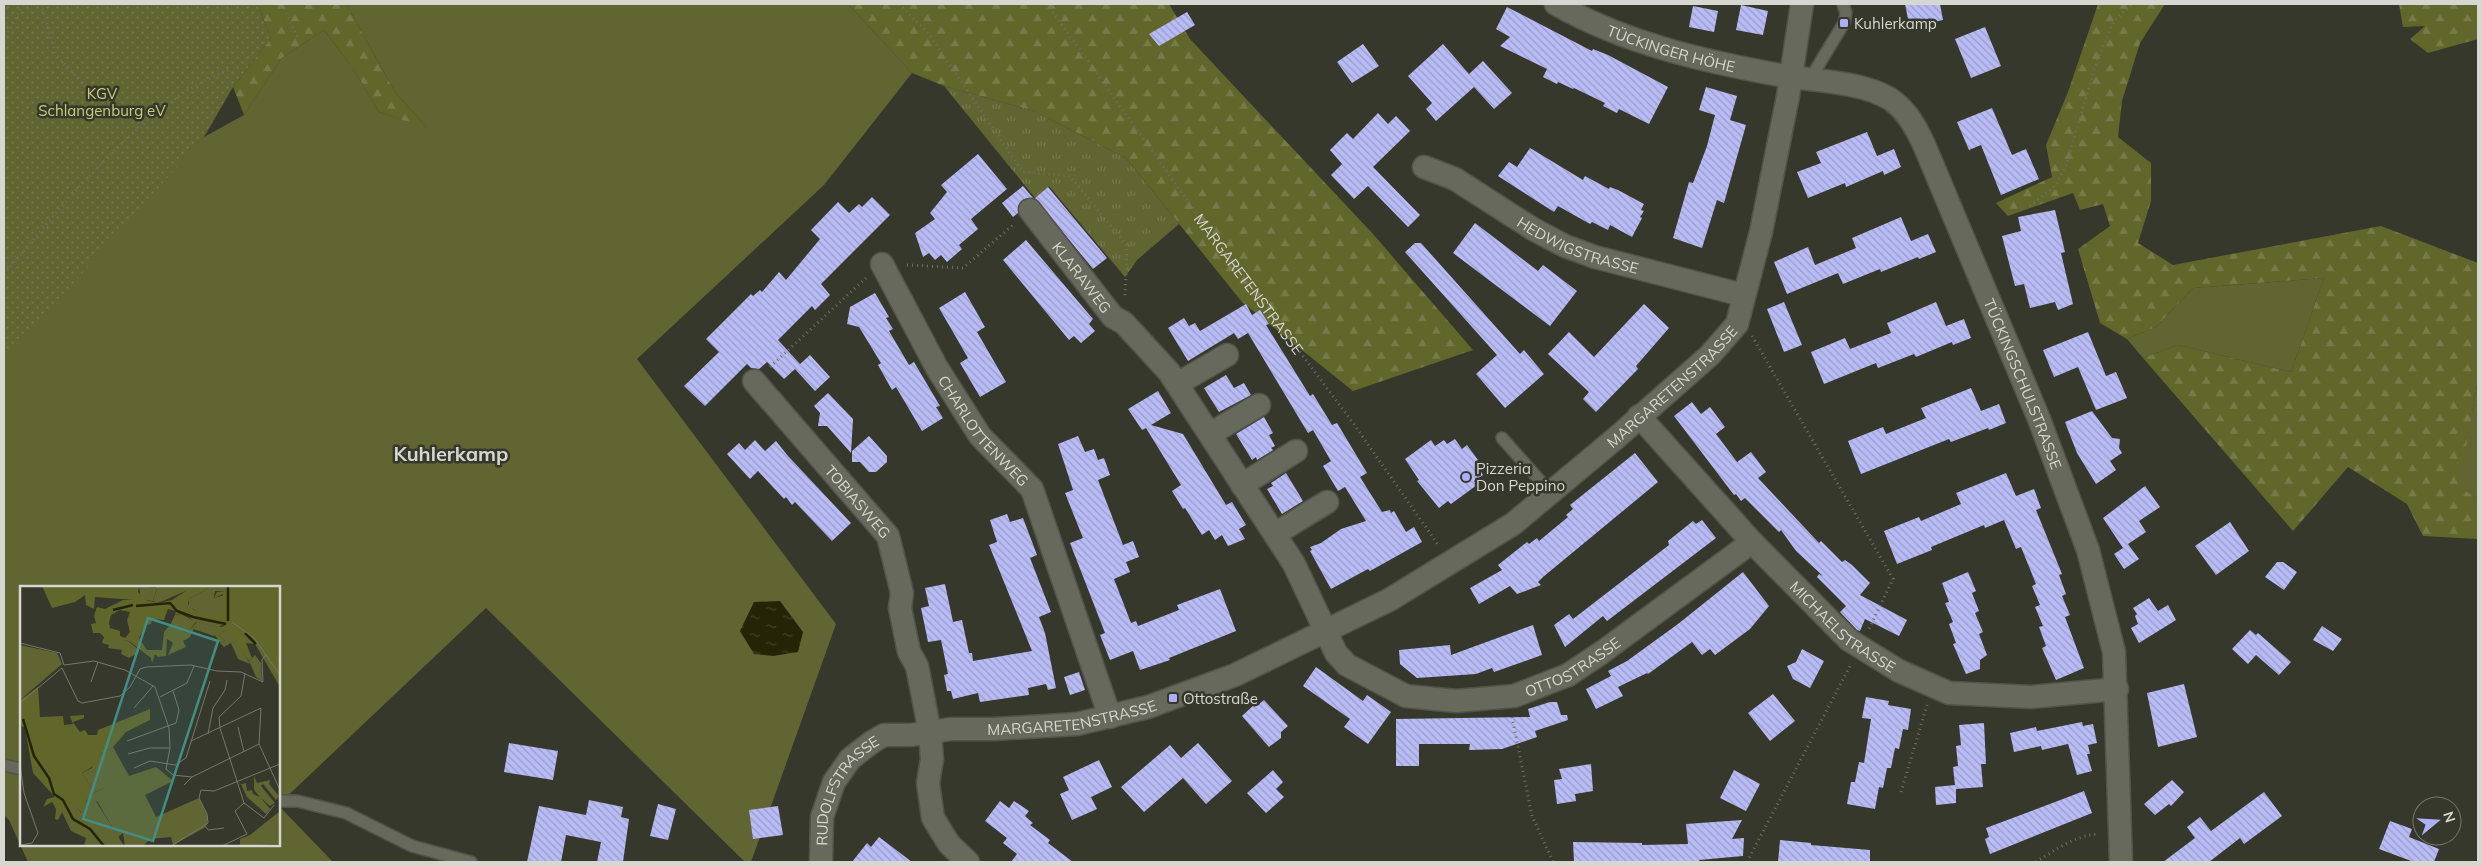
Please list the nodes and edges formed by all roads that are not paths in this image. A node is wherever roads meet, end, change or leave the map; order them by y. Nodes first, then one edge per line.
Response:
1 (1556, 4) edge
2 (1802, 4) edge
3 (1843, 4) edge
4 (1800, 78) junction
5 (1424, 167) dead end
6 (1030, 210) road end
7 (882, 264) road end
8 (1743, 295) junction
9 (1227, 354) dead end
10 (754, 381) road end
11 (1178, 384) junction
12 (1259, 405) dead end
13 (1639, 416) junction
14 (1210, 434) junction
15 (1502, 438) dead end
16 (1296, 451) dead end
17 (1242, 484) junction
18 (1551, 492) junction
19 (1327, 502) dead end
20 (1274, 534) junction
21 (1752, 542) junction
22 (1326, 632) junction
23 (2117, 689) junction
24 (1110, 717) junction
25 (930, 733) junction
26 (4, 765) edge
27 (20, 769) edge
28 (280, 802) edge
29 (471, 862) edge
30 (821, 862) edge
31 (968, 862) edge
32 (2122, 862) edge

1 - 4 street, TÜCKINGER HÖHE
2 - 4 street
3 - 4 lane
4 - 8 street, MARGARETENSTRASSE
4 - 23 street, TÜCKINGSCHULSTRASSE
5 - 8 street, HEDWIGSTRASSE
6 - 11 street, KLARAWEG
7 - 24 street, CHARLOTTENWEG
8 - 13 street, MARGARETENSTRASSE
9 - 11 street
10 - 25 street, TOBIASWEG
11 - 14 street, KLARAWEG
12 - 14 street
13 - 18 street, MARGARETENSTRASSE
13 - 21 street, MICHAELSTRASSE
14 - 17 street, KLARAWEG
15 - 18 lane
16 - 17 street
17 - 20 street, KLARAWEG
18 - 22 street, MARGARETENSTRASSE
19 - 20 street
20 - 22 street, KLARAWEG
21 - 22 street, OTTOSTRASSE
21 - 23 street, MICHAELSTRASSE
22 - 24 street, MARGARETENSTRASSE
23 - 32 street, TÜCKINGSCHULSTRASSE
24 - 25 street, MARGARETENSTRASSE
25 - 30 street, RUDOLFSTRASSE
25 - 31 street
26 - 27 lane
28 - 29 lane

